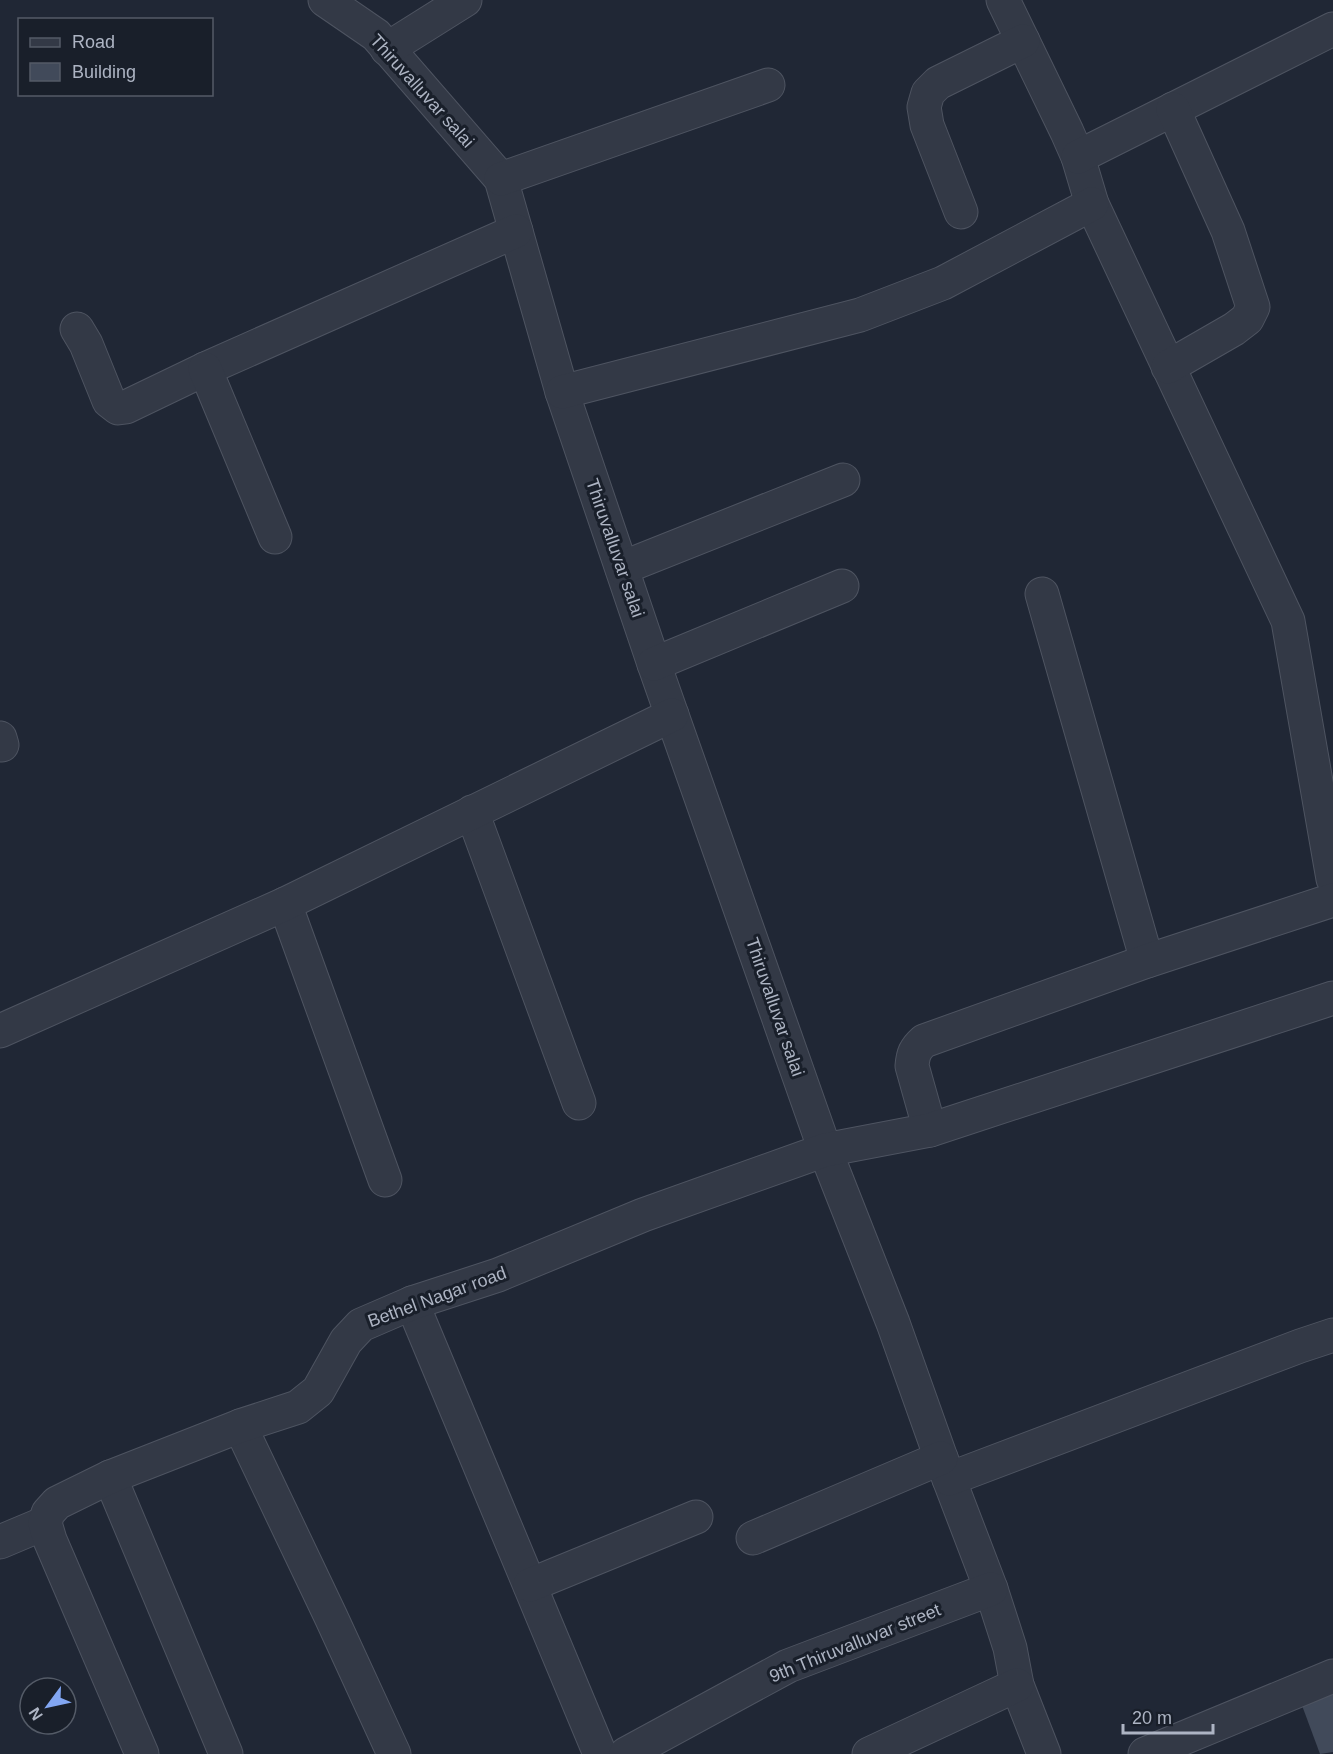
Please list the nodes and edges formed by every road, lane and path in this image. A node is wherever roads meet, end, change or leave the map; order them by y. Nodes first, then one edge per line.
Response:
1 (326, 0) edge
2 (465, 0) edge
3 (1003, 0) edge
4 (1333, 28) edge
5 (1023, 41) junction
6 (387, 49) junction
7 (768, 86) dead end
8 (1173, 110) junction
9 (1078, 157) junction
10 (501, 179) junction
11 (1092, 204) junction
12 (961, 212) dead end
13 (516, 231) junction
14 (77, 329) dead end
15 (1168, 367) junction
16 (206, 369) junction
17 (562, 392) junction
18 (843, 480) dead end
19 (275, 537) dead end
20 (622, 568) junction
21 (842, 586) dead end
22 (1042, 594) dead end
23 (654, 664) junction
24 (672, 715) junction
25 (472, 812) junction
26 (1333, 879) edge
27 (1333, 900) edge
28 (285, 904) junction
29 (1147, 961) junction
30 (1333, 998) edge
31 (0, 1031) edge
32 (579, 1102) dead end
33 (930, 1130) junction
34 (825, 1150) junction
35 (385, 1180) dead end
36 (412, 1303) junction
37 (1333, 1335) edge
38 (240, 1426) junction
39 (945, 1468) junction
40 (110, 1477) junction
41 (696, 1517) dead end
42 (48, 1532) junction
43 (753, 1538) dead end
44 (0, 1542) edge
45 (530, 1585) junction
46 (991, 1589) junction
47 (1333, 1676) edge
48 (1017, 1685) junction
49 (142, 1754) edge
50 (226, 1754) edge
51 (394, 1754) edge
52 (600, 1754) edge
53 (626, 1754) edge
54 (869, 1754) edge
55 (1044, 1754) edge
56 (1144, 1754) edge

1 - 6 street, Thiruvalluvar salai
2 - 6 street
3 - 5 street
4 - 8 street
5 - 9 street
5 - 12 street
6 - 10 street, Thiruvalluvar salai
7 - 10 street
8 - 9 street
8 - 15 street
9 - 11 street
10 - 13 street, Thiruvalluvar salai
11 - 15 street
11 - 17 street
13 - 16 street
13 - 17 street, Thiruvalluvar salai
14 - 16 street
15 - 26 street
16 - 19 street
17 - 20 street, Thiruvalluvar salai
18 - 20 street
20 - 23 street, Thiruvalluvar salai
21 - 23 street
22 - 29 street
23 - 24 street, Thiruvalluvar salai
24 - 25 street
24 - 34 street, Thiruvalluvar salai
25 - 28 street
25 - 32 street
27 - 29 street
28 - 31 street
28 - 35 street
29 - 33 street
30 - 33 street, Bethel Nagar road
33 - 34 street, Bethel Nagar road
34 - 36 street, Bethel Nagar road
34 - 39 street, Thiruvalluvar salai
36 - 38 street, Bethel Nagar road
36 - 45 street
37 - 39 street
38 - 40 street, Bethel Nagar road
38 - 51 street
39 - 43 street
39 - 46 street, Thiruvalluvar salai
40 - 42 street, Bethel Nagar road
40 - 50 street
41 - 45 street
42 - 44 street
42 - 49 street
45 - 52 street
46 - 48 street, Thiruvalluvar salai
46 - 53 street, 9th Thiruvalluvar street
47 - 56 street
48 - 54 street
48 - 55 street, Thiruvalluvar salai

